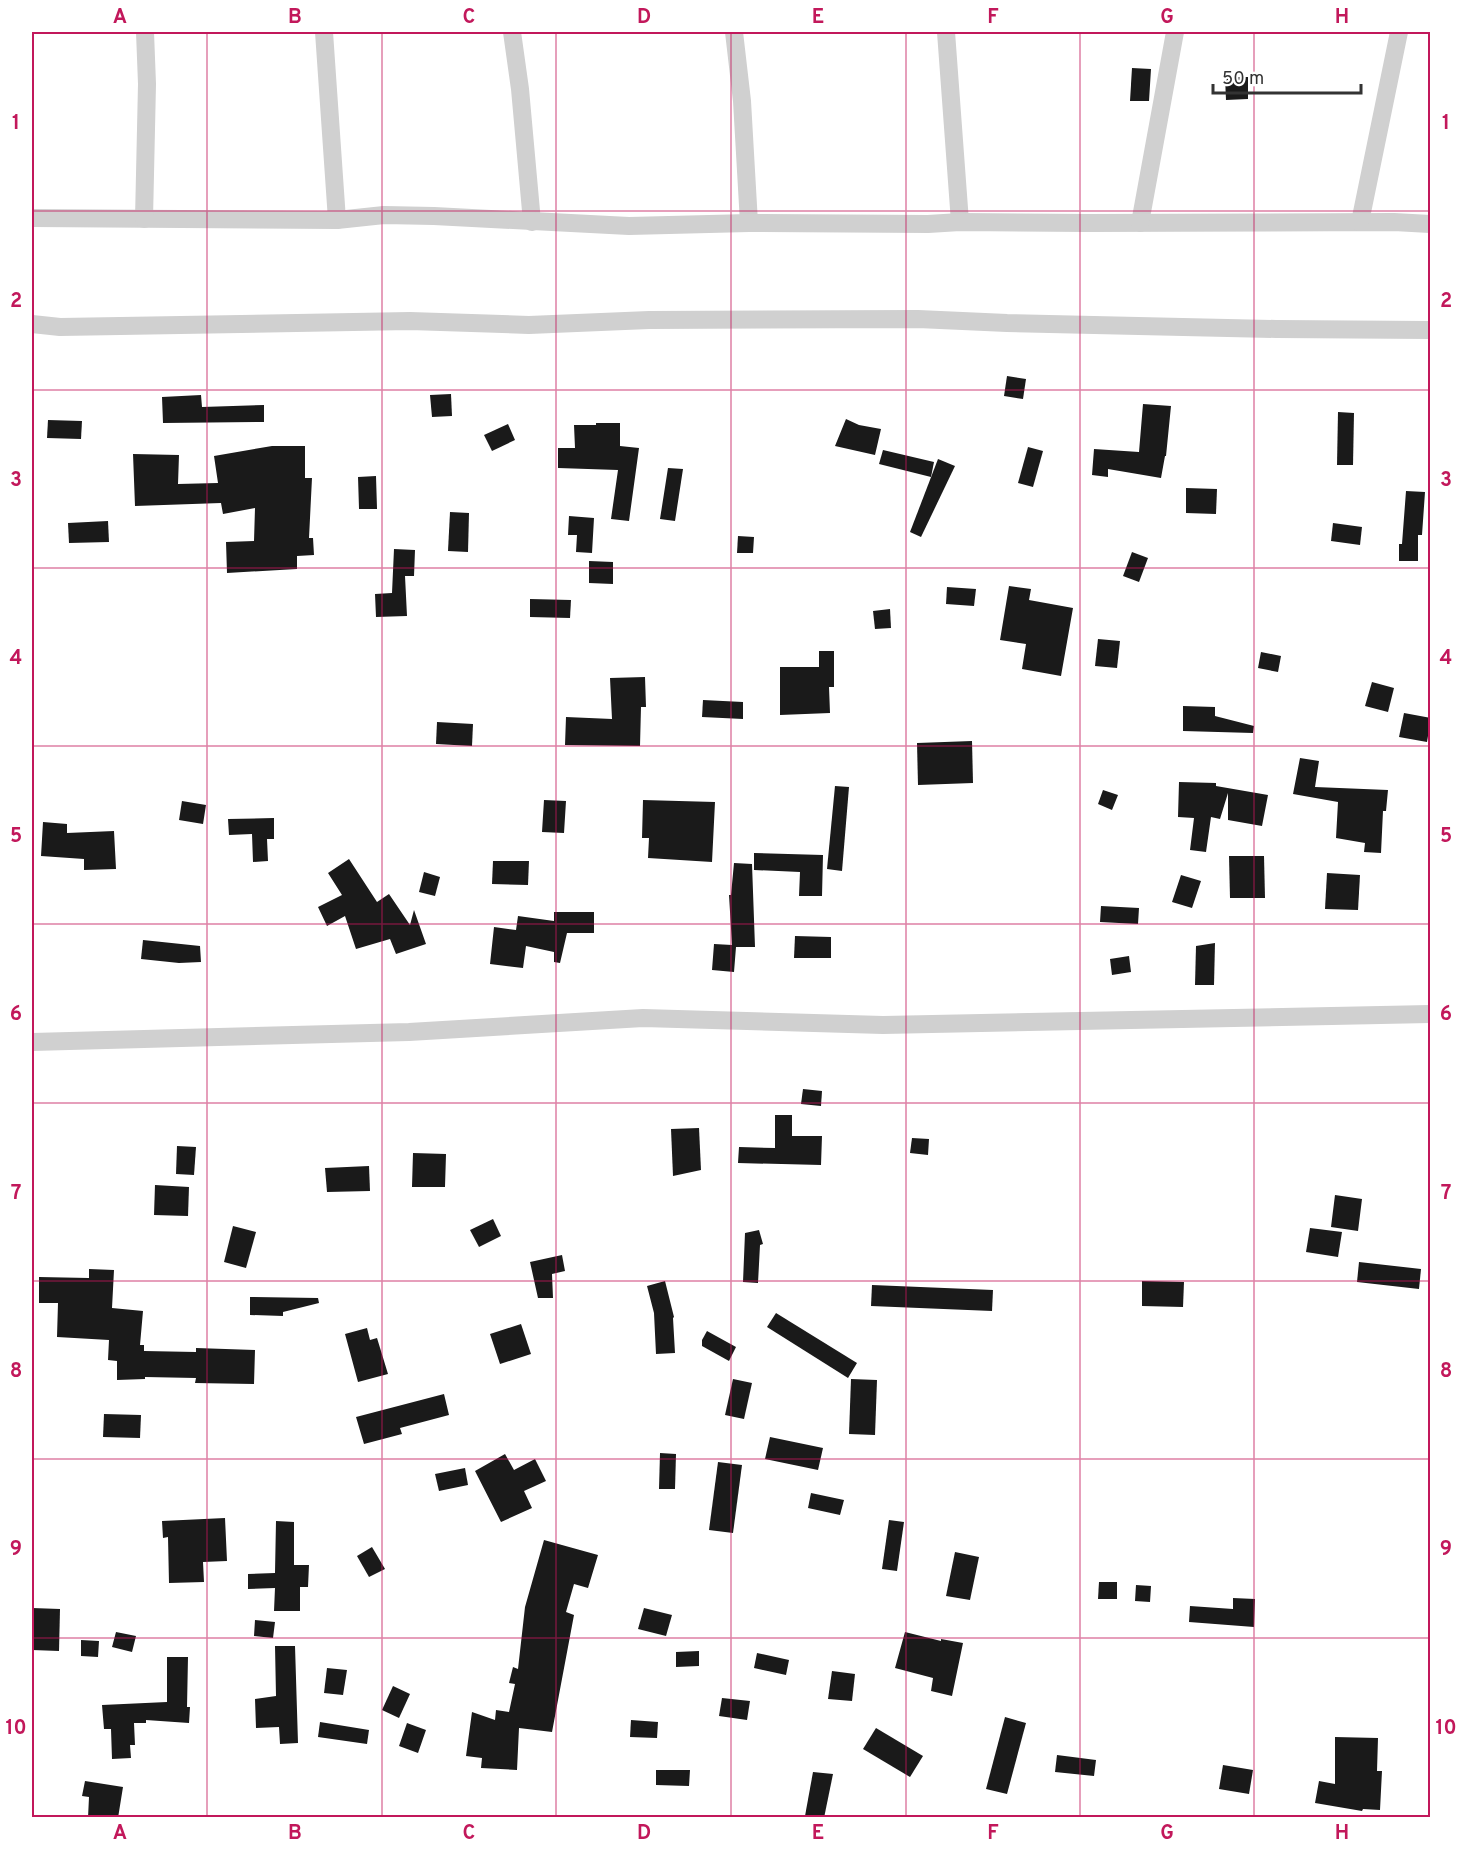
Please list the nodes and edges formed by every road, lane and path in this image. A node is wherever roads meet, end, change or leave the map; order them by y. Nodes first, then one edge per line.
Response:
1 (145, 32) edge
2 (324, 32) edge
3 (512, 32) edge
4 (734, 32) edge
5 (946, 32) edge
6 (1174, 32) edge
7 (1399, 32) edge
8 (32, 218) edge
9 (144, 219) junction
10 (337, 220) junction
11 (532, 222) junction
12 (960, 222) junction
13 (1360, 222) junction
14 (749, 223) junction
15 (1140, 223) junction
16 (1431, 224) edge
17 (32, 324) edge
18 (1431, 330) edge
19 (1431, 1014) edge
20 (32, 1042) edge

1 - 9 street
2 - 10 street
3 - 11 street
4 - 14 street
5 - 12 street
6 - 15 street
7 - 13 street
8 - 9 street
9 - 10 street
10 - 11 street
11 - 14 street
12 - 14 street
12 - 15 street
13 - 15 street
13 - 16 street
17 - 18 street
19 - 20 street

